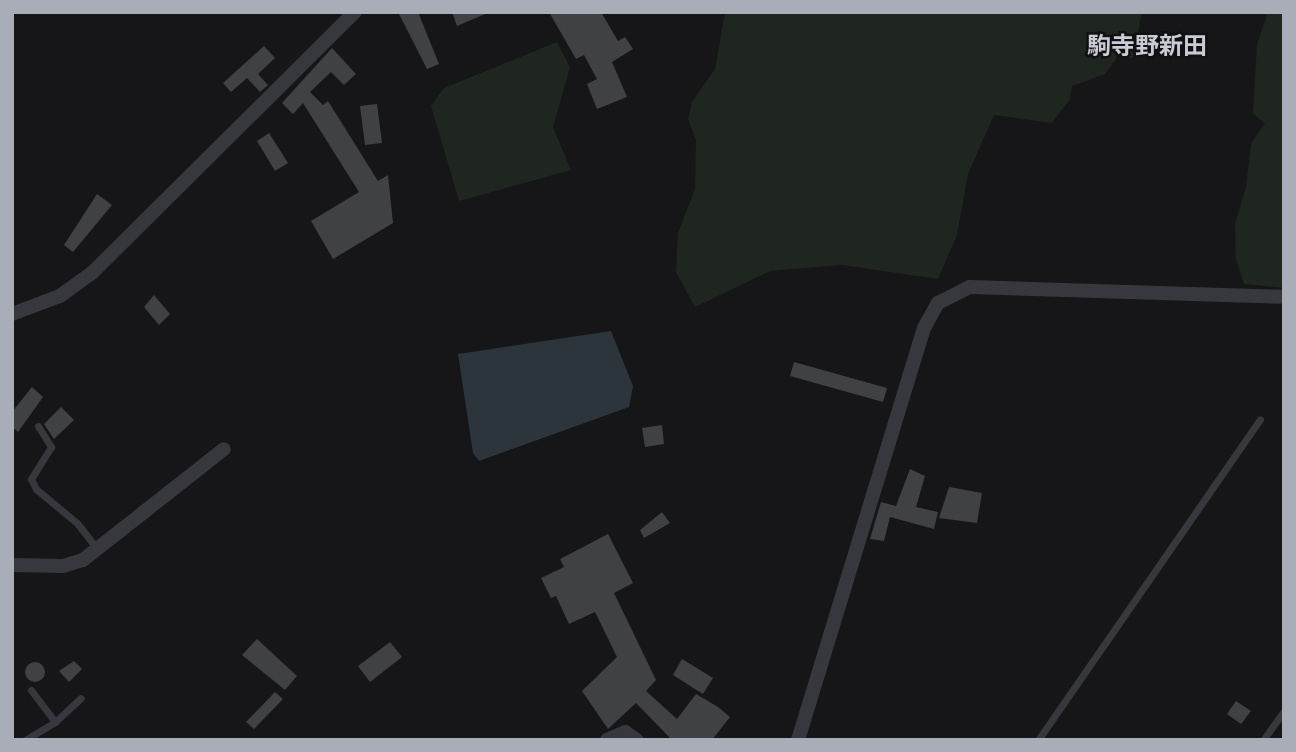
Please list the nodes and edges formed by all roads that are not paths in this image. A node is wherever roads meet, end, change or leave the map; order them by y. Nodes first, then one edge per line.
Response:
1 (355, 12) edge
2 (1284, 297) edge
3 (12, 314) edge
4 (1260, 419) dead end
5 (38, 426) dead end
6 (224, 449) dead end
7 (97, 549) junction
8 (12, 565) edge
9 (31, 690) dead end
10 (81, 698) dead end
11 (1284, 710) edge
12 (55, 722) junction
13 (25, 740) edge
14 (607, 740) edge
15 (638, 740) edge
16 (798, 740) edge
17 (1038, 740) edge
18 (1263, 740) edge

1 - 3 street
2 - 16 street
4 - 17 lane
5 - 7 lane
6 - 7 street
7 - 8 street
9 - 12 lane
10 - 12 lane
11 - 18 lane
12 - 13 lane
14 - 15 street

